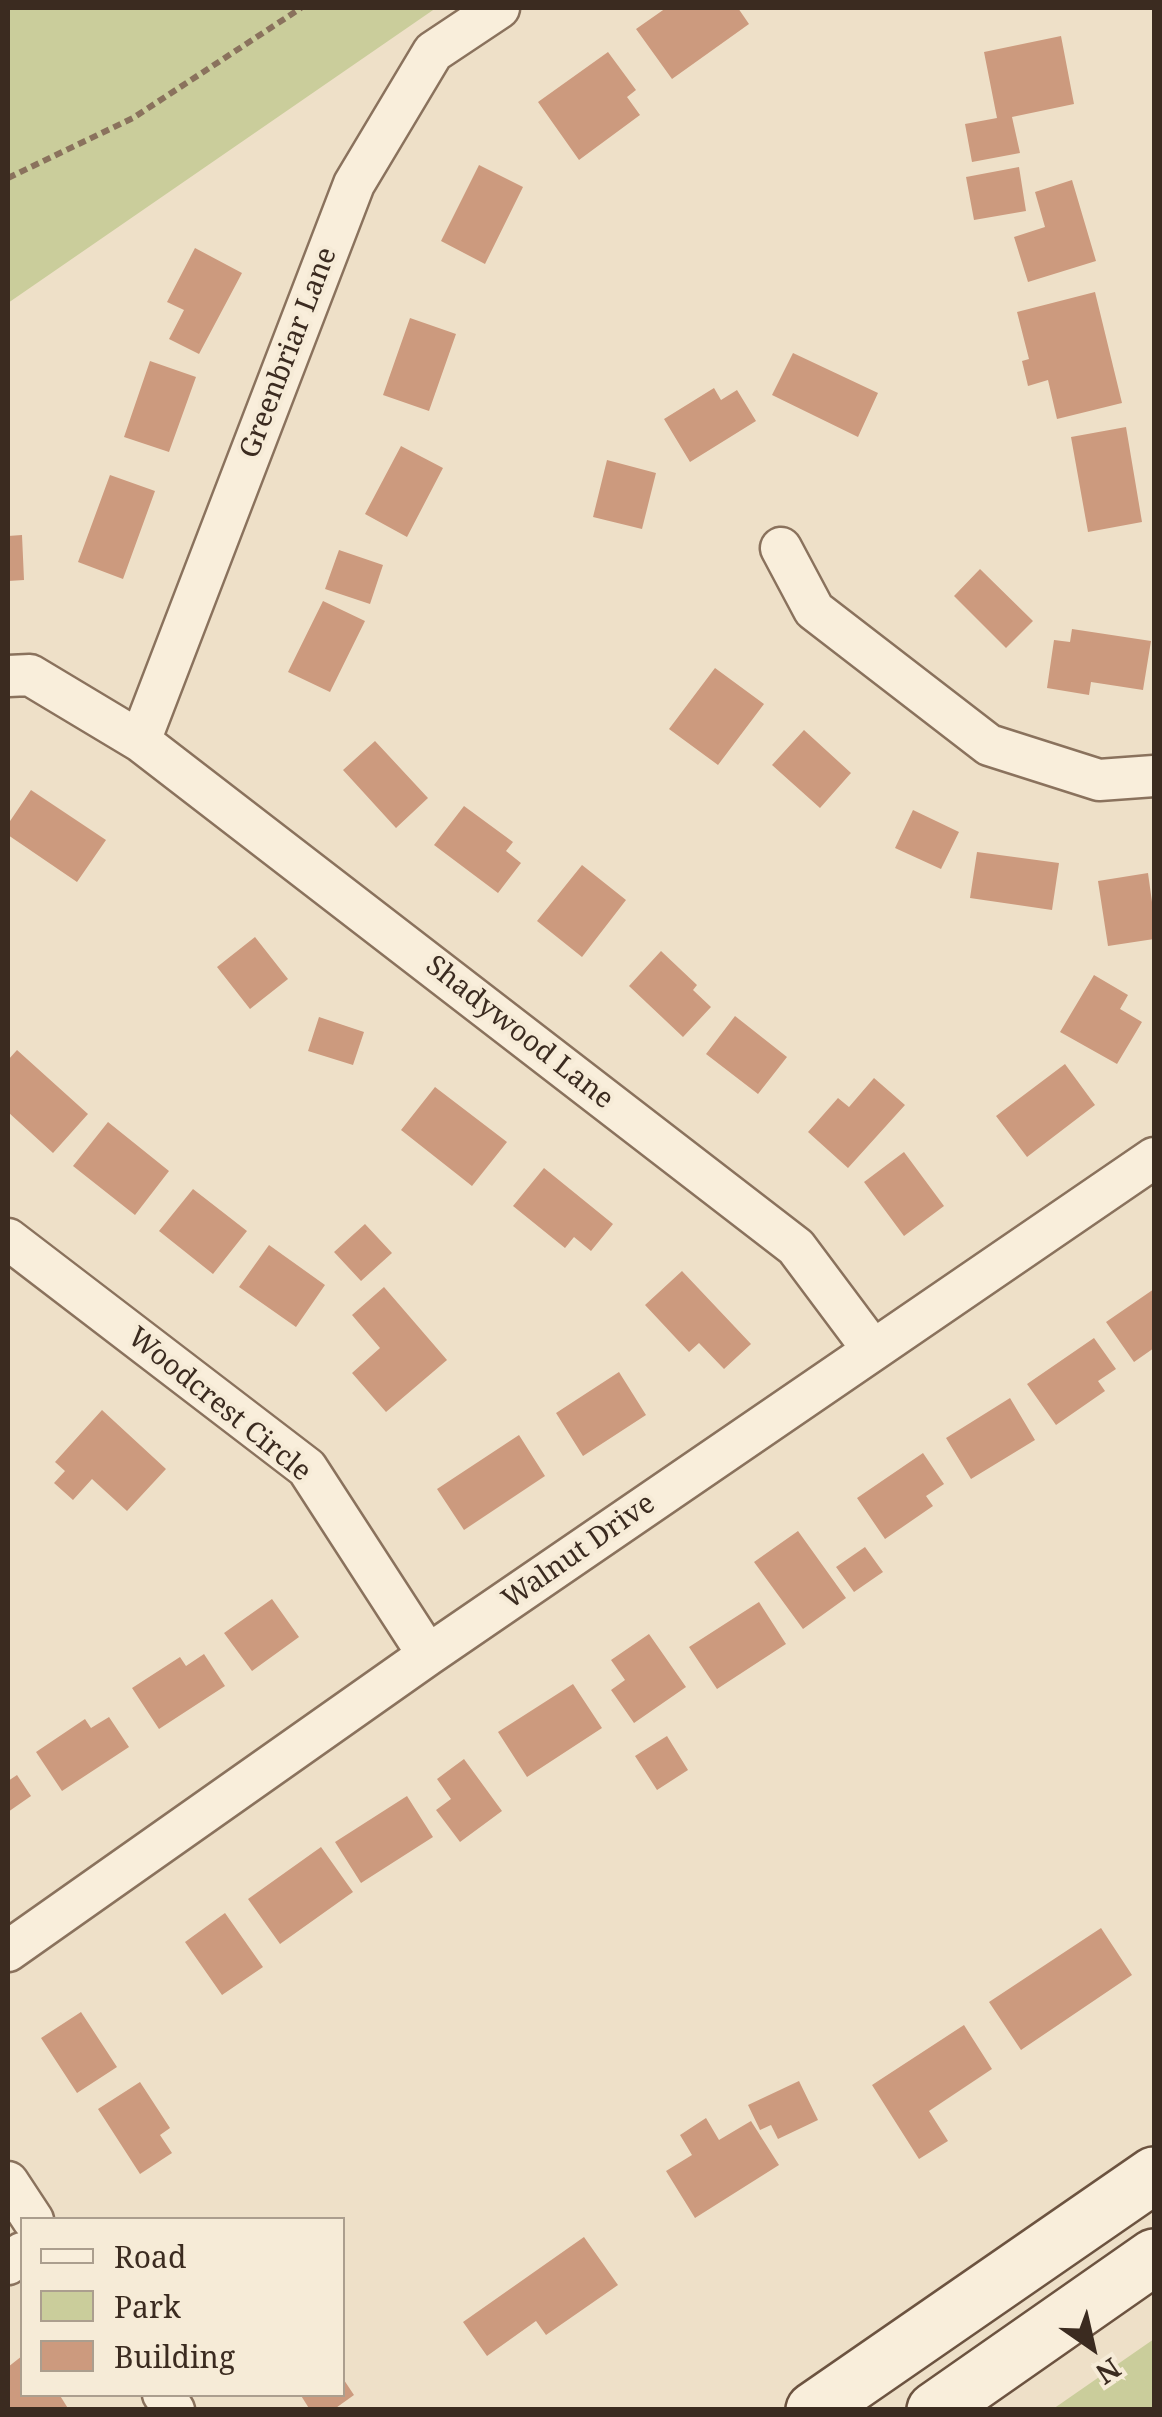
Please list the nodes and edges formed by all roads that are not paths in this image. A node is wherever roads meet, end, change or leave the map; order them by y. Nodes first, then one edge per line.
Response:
1 (499, 8) edge
2 (781, 548) dead end
3 (8, 676) edge
4 (140, 741) junction
5 (1154, 776) edge
6 (1154, 1158) edge
7 (8, 1238) edge
8 (873, 1350) junction
9 (428, 1656) junction
10 (8, 1951) edge
11 (1154, 2175) edge
12 (8, 2182) edge
13 (30, 2217) edge
14 (1154, 2257) edge
15 (814, 2410) edge
16 (935, 2410) edge

1 - 4 street, Greenbriar Lane
2 - 5 street
3 - 4 street
4 - 8 street, Shadywood Lane
6 - 8 street, Walnut Drive
7 - 9 street, Woodcrest Circle
8 - 9 street, Walnut Drive
9 - 10 street, Walnut Drive
11 - 15 main road
12 - 13 street
14 - 16 main road

